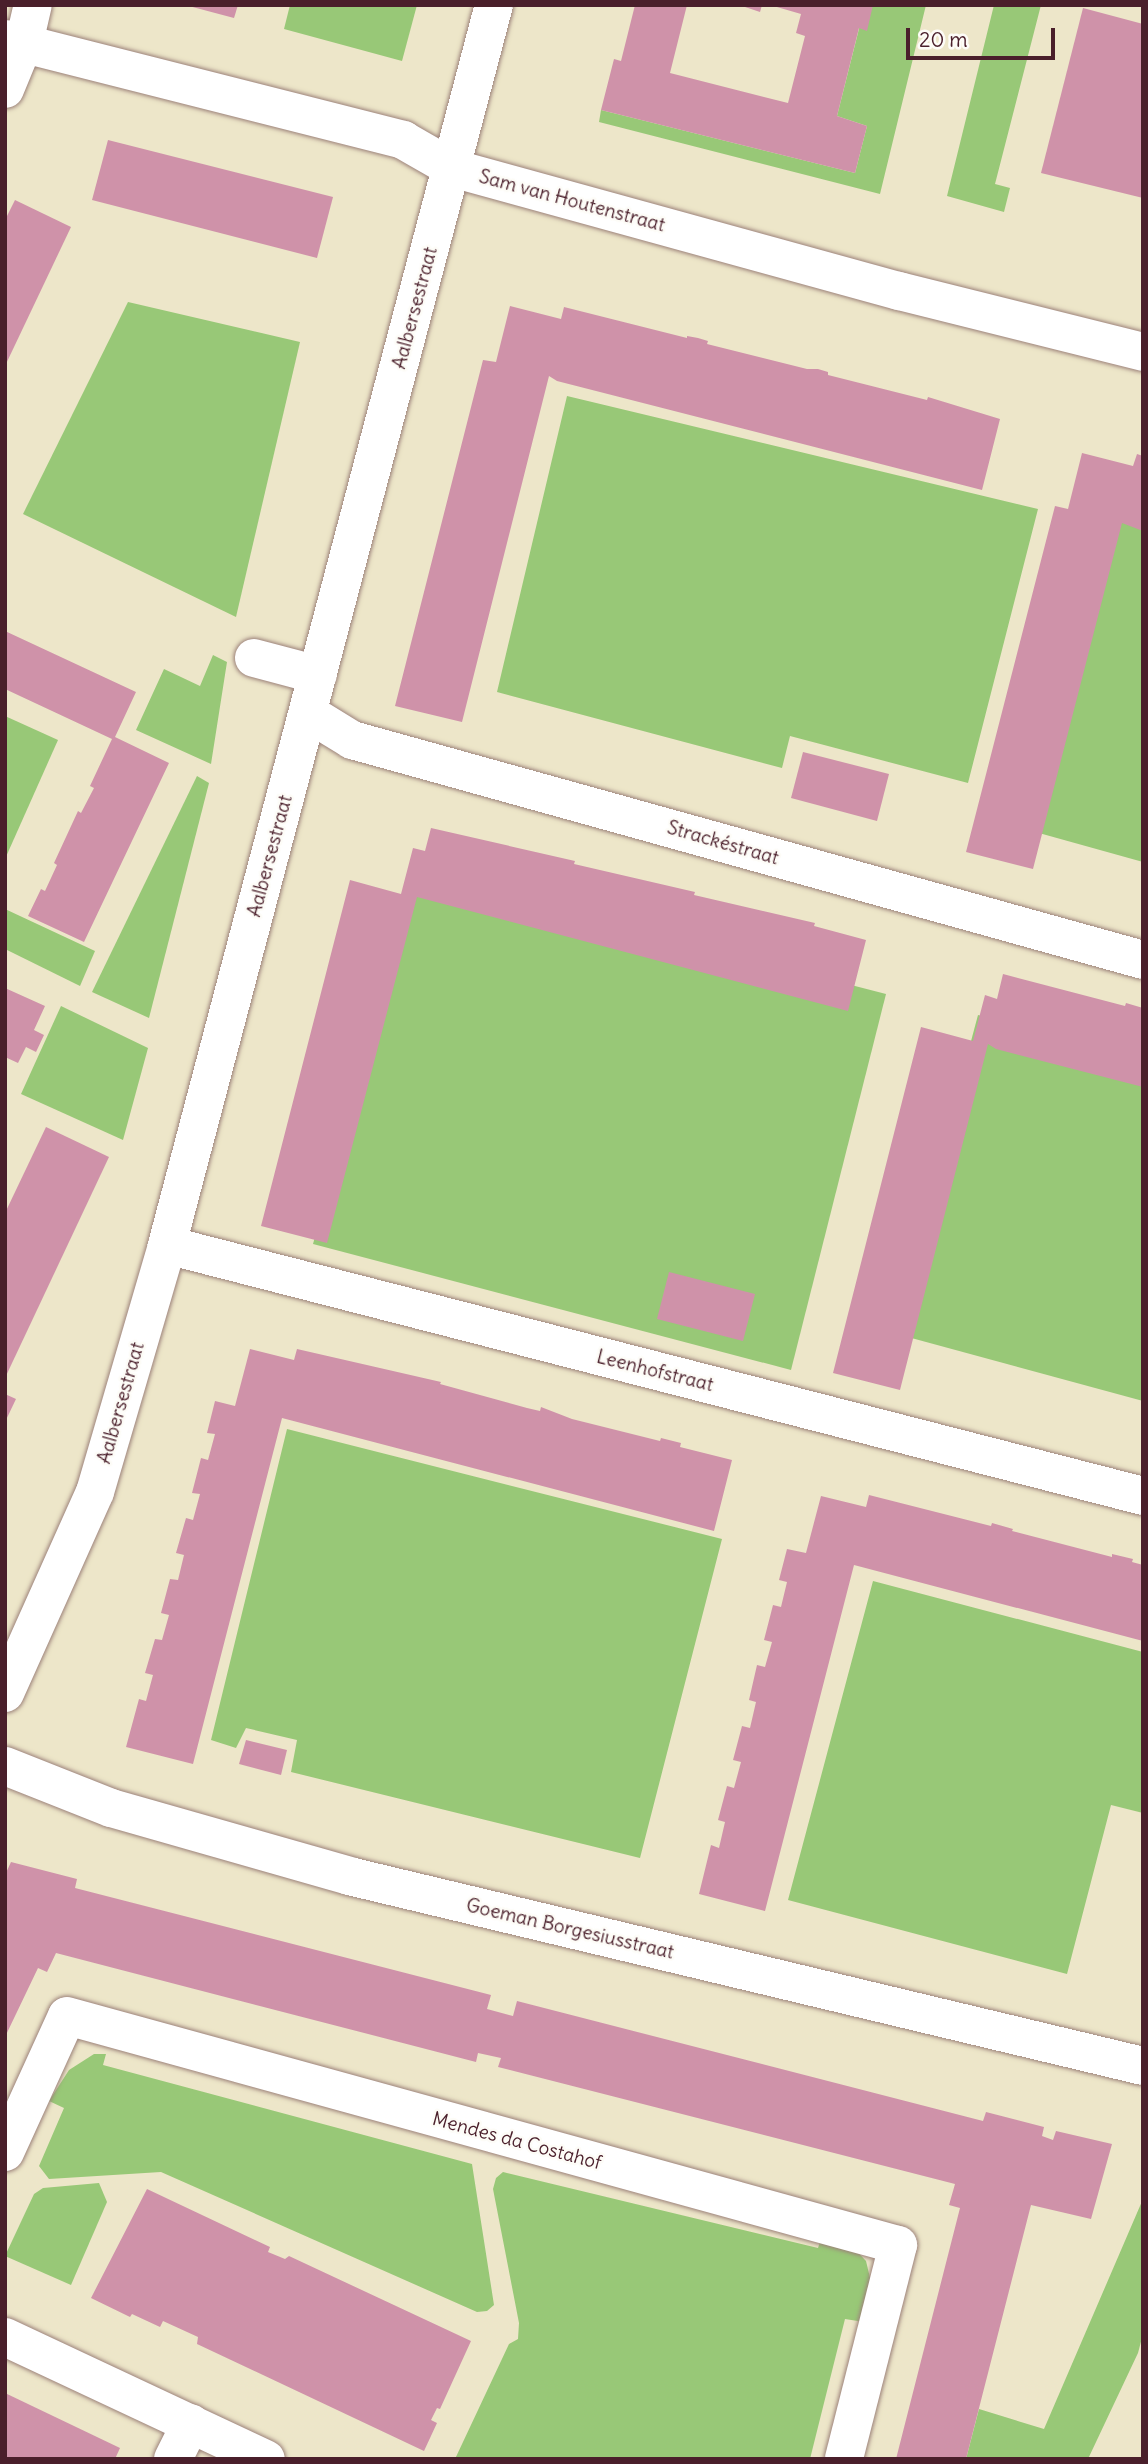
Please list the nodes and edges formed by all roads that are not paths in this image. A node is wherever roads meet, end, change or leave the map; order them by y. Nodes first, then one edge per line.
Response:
1 (33, 5) edge
2 (494, 5) edge
3 (14, 41) edge
4 (5, 89) edge
5 (452, 168) junction
6 (1143, 352) edge
7 (254, 658) dead end
8 (318, 675) junction
9 (308, 713) junction
10 (1143, 960) edge
11 (167, 1245) junction
12 (1143, 1496) edge
13 (5, 1693) edge
14 (5, 1766) edge
15 (1143, 2066) edge
16 (5, 2152) edge
17 (5, 2337) edge
18 (191, 2423) junction
19 (173, 2459) edge
20 (267, 2459) edge
21 (844, 2459) edge

1 - 3 street
2 - 5 street, Aalbersestraat
3 - 4 street
3 - 5 street, Sam van Houtenstraat
5 - 6 street, Sam van Houtenstraat
5 - 8 street, Aalbersestraat
7 - 8 street
8 - 9 street, Aalbersestraat
9 - 10 street, Strackéstraat
9 - 11 street, Aalbersestraat
11 - 12 street, Leenhofstraat
11 - 13 street, Aalbersestraat
14 - 15 street, Goeman Borgesiusstraat
16 - 21 street, Mendes da Costahof
17 - 18 street
18 - 19 street
18 - 20 street

